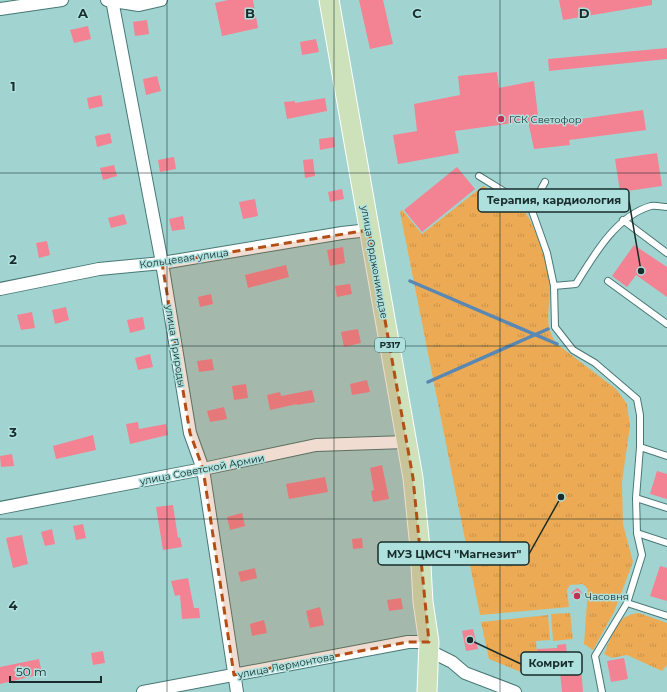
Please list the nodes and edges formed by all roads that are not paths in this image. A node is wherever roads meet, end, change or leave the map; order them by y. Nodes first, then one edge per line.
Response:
1 (62, 0) edge
2 (161, 0) edge
3 (329, 0) edge
4 (110, 1) edge
5 (0, 9) edge
6 (479, 176) dead end
7 (545, 182) dead end
8 (667, 207) edge
9 (531, 208) junction
10 (623, 220) junction
11 (369, 230) junction
12 (667, 253) edge
13 (162, 263) junction
14 (608, 281) dead end
15 (554, 286) junction
16 (0, 289) edge
17 (667, 324) edge
18 (406, 442) junction
19 (640, 447) junction
20 (667, 456) edge
21 (204, 469) junction
22 (636, 498) junction
23 (0, 508) edge
24 (667, 508) edge
25 (637, 533) junction
26 (667, 543) edge
27 (627, 603) junction
28 (667, 616) edge
29 (429, 642) junction
30 (234, 675) junction
31 (143, 692) edge
32 (237, 692) edge
33 (427, 692) edge
34 (515, 692) edge
35 (602, 692) edge

1 - 5 street
2 - 4 street
3 - 11 main road, улица Орджоникидзе / Р317
4 - 13 street, улица Природы
6 - 9 lane
7 - 9 lane
8 - 10 lane
9 - 15 lane
10 - 12 lane
10 - 15 lane
11 - 13 street, Кольцевая улица
11 - 18 main road, улица Орджоникидзе / Р317
13 - 16 street, Кольцевая улица
13 - 21 street, улица Природы
14 - 17 lane
15 - 19 lane
18 - 21 street, улица Советской Армии
18 - 29 main road, улица Орджоникидзе / Р317
19 - 20 lane
19 - 22 lane
21 - 23 street, улица Советской Армии
21 - 30 street, улица Природы
22 - 24 lane
22 - 25 lane
25 - 26 lane
25 - 27 lane
27 - 28 lane
27 - 35 lane
29 - 30 street, улица Лермонтова
29 - 33 main road, улица Орджоникидзе / Р317
29 - 34 street
30 - 31 street, улица Лермонтова
30 - 32 street, улица Природы

